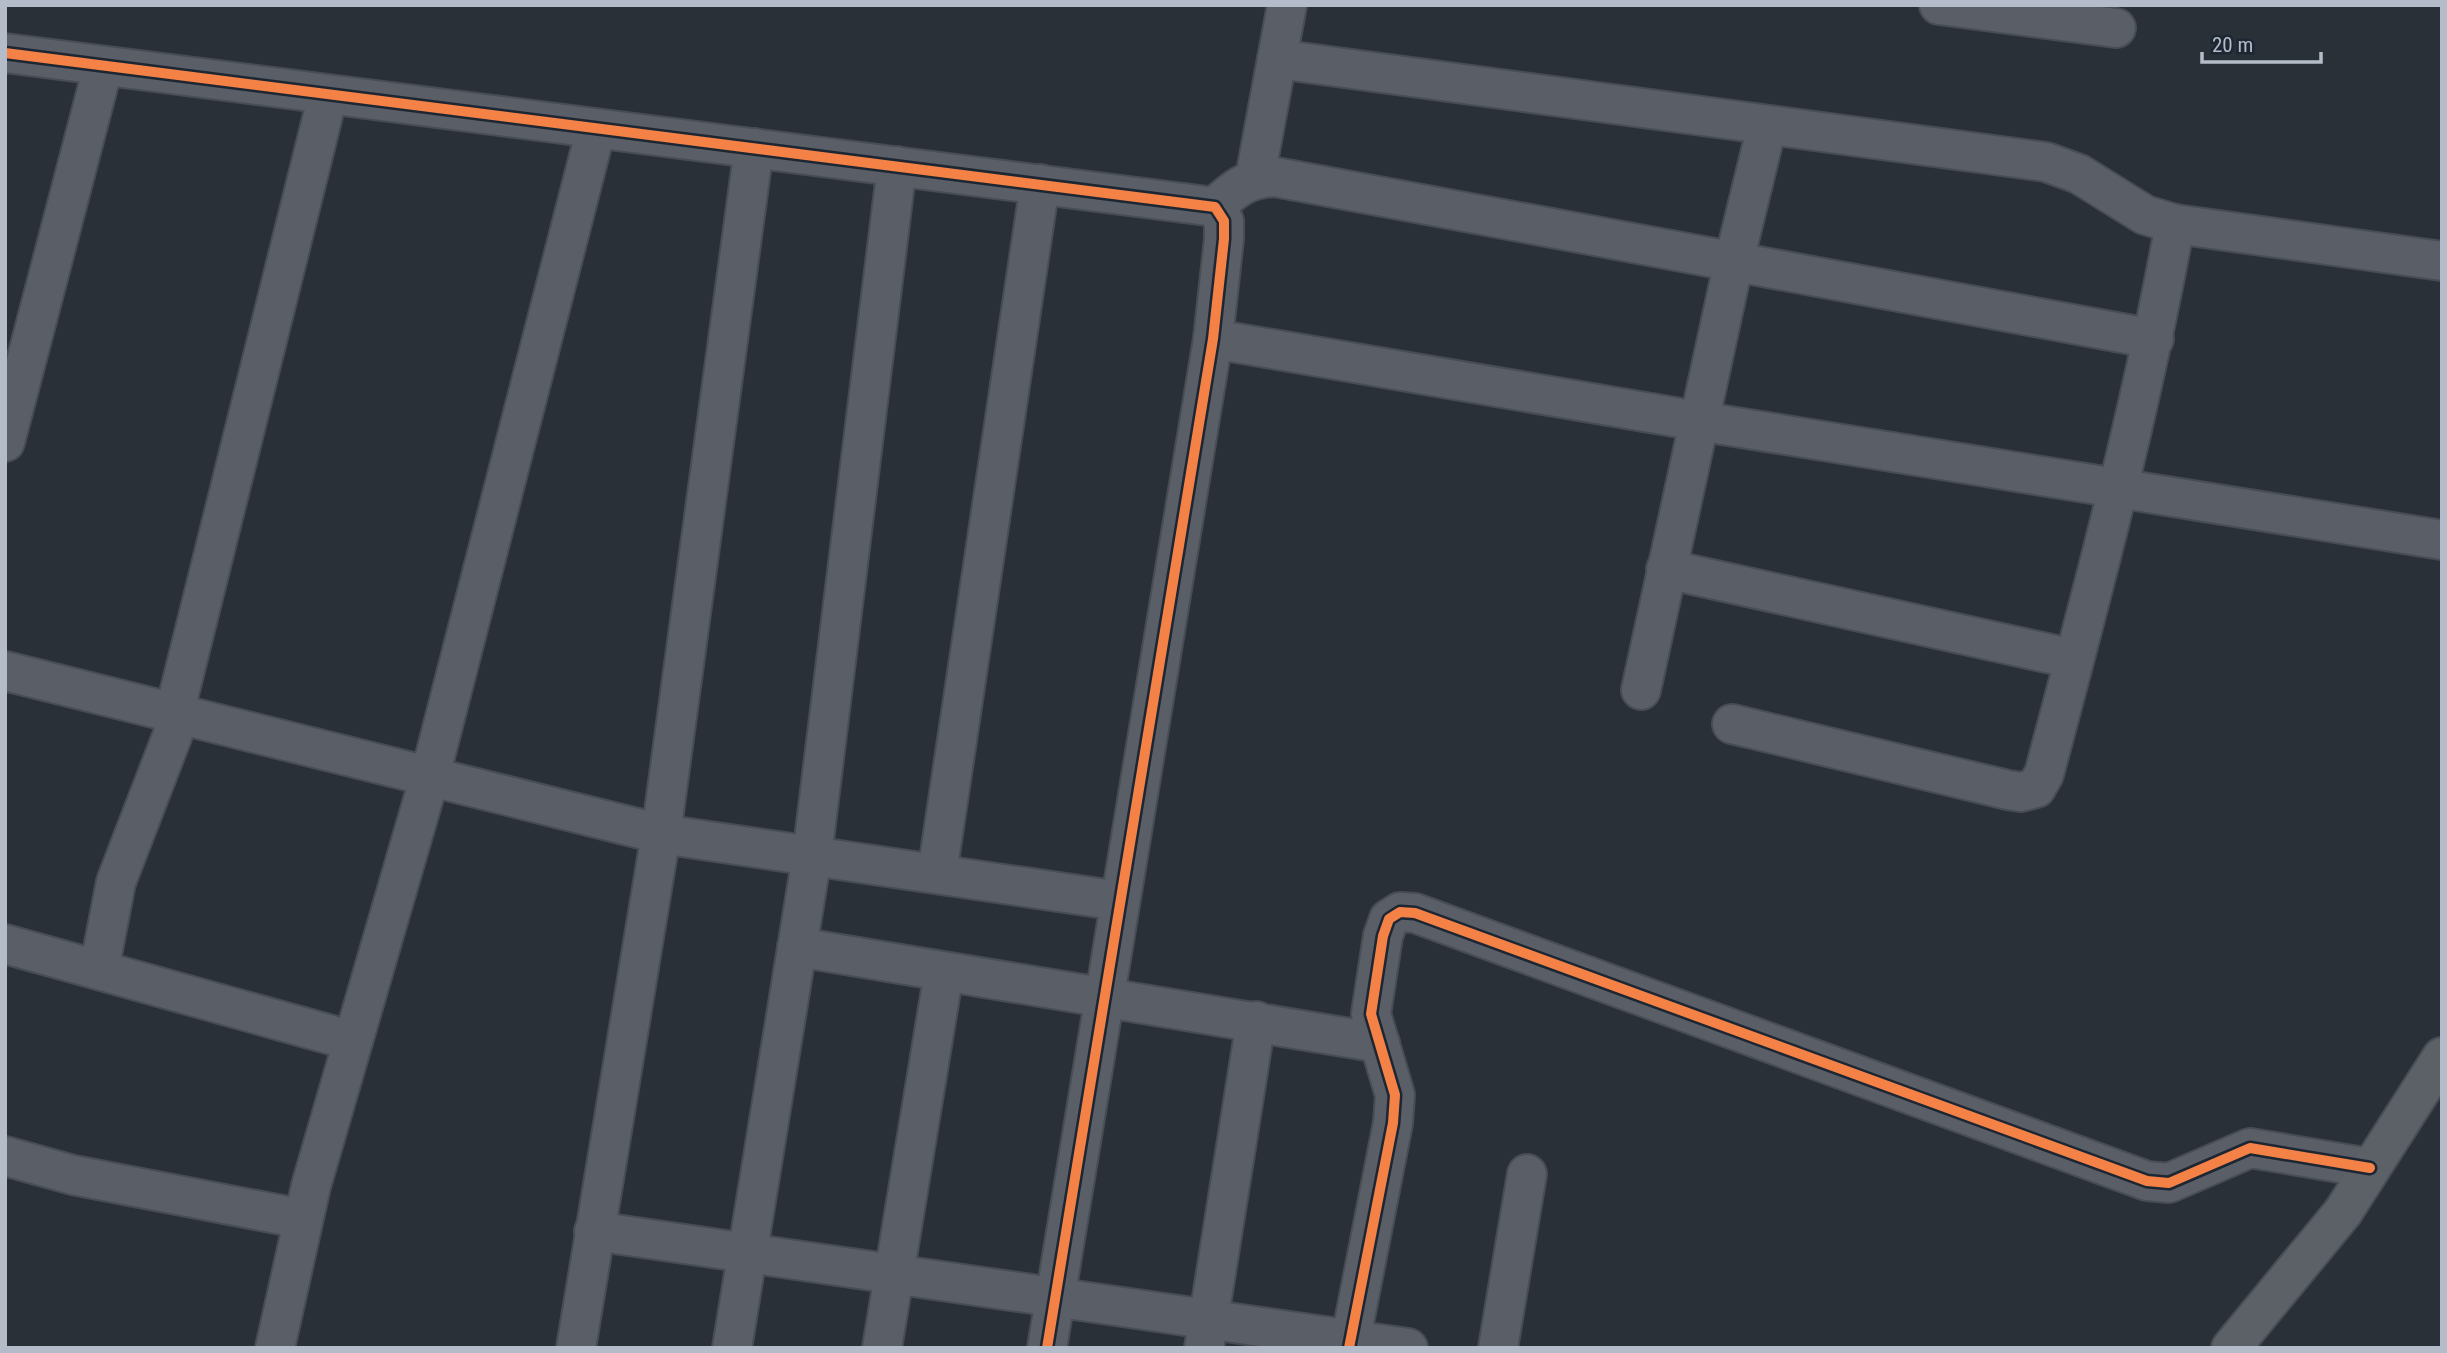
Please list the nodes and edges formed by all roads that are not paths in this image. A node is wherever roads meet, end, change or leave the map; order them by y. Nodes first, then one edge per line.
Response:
1 (1287, 5) edge
2 (1939, 5) edge
3 (2116, 28) dead end
4 (5, 53) edge
5 (1278, 59) junction
6 (103, 67) junction
7 (328, 95) junction
8 (1768, 126) junction
9 (596, 129) junction
10 (754, 148) junction
11 (897, 166) junction
12 (1255, 178) junction
13 (1040, 184) junction
14 (1215, 207) junction
15 (2175, 224) junction
16 (1734, 261) junction
17 (2442, 261) edge
18 (1213, 339) junction
19 (2154, 339) junction
20 (1699, 421) junction
21 (5, 442) edge
22 (2120, 489) junction
23 (2442, 540) edge
24 (1666, 569) junction
25 (2074, 659) junction
26 (5, 671) edge
27 (1641, 690) dead end
28 (174, 714) junction
29 (1732, 724) dead end
30 (430, 776) junction
31 (661, 834) junction
32 (813, 856) junction
33 (937, 874) junction
34 (1120, 901) junction
35 (5, 944) edge
36 (797, 947) junction
37 (99, 970) junction
38 (944, 972) junction
39 (1105, 996) junction
40 (1256, 1021) junction
41 (353, 1041) junction
42 (1380, 1043) junction
43 (2442, 1057) edge
44 (5, 1156) edge
45 (2371, 1168) junction
46 (1527, 1174) dead end
47 (303, 1219) junction
48 (594, 1231) junction
49 (747, 1254) junction
50 (894, 1275) junction
51 (1055, 1298) junction
52 (1207, 1334) edge
53 (1349, 1344) edge
54 (275, 1348) edge
55 (576, 1348) edge
56 (732, 1348) edge
57 (883, 1348) edge
58 (1047, 1348) edge
59 (1408, 1348) edge
60 (1498, 1348) edge
61 (2231, 1348) edge

1 - 5 street
2 - 3 street
4 - 6 street
5 - 8 street
5 - 12 street
6 - 7 street
6 - 21 street
7 - 9 street
7 - 28 street
8 - 15 street
8 - 16 street
9 - 10 street
9 - 30 street
10 - 11 street
10 - 31 street
11 - 13 street
11 - 32 street
12 - 14 street
12 - 16 street
13 - 14 street
13 - 33 street
14 - 18 street
15 - 17 street
15 - 19 street
16 - 19 street
16 - 20 street
18 - 20 street
18 - 34 street
19 - 22 street
20 - 22 street
20 - 24 street
22 - 23 street
22 - 25 street
24 - 25 street
24 - 27 street
25 - 29 street
26 - 28 street
28 - 30 street
28 - 37 street
30 - 31 street
30 - 41 street
31 - 32 street
31 - 48 street
32 - 33 street
32 - 36 street
33 - 34 street
34 - 39 street
35 - 37 street
36 - 38 street
36 - 49 street
37 - 41 street
38 - 39 street
38 - 50 street
39 - 40 street
39 - 51 street
40 - 42 street
40 - 52 street
41 - 47 street
42 - 45 street
42 - 53 street
43 - 45 main road
44 - 47 street
45 - 61 main road
46 - 60 street
47 - 54 street
48 - 49 street
48 - 55 street
49 - 50 street
49 - 56 street
50 - 51 street
50 - 57 street
51 - 52 street
51 - 58 street
52 - 53 street
53 - 59 street

